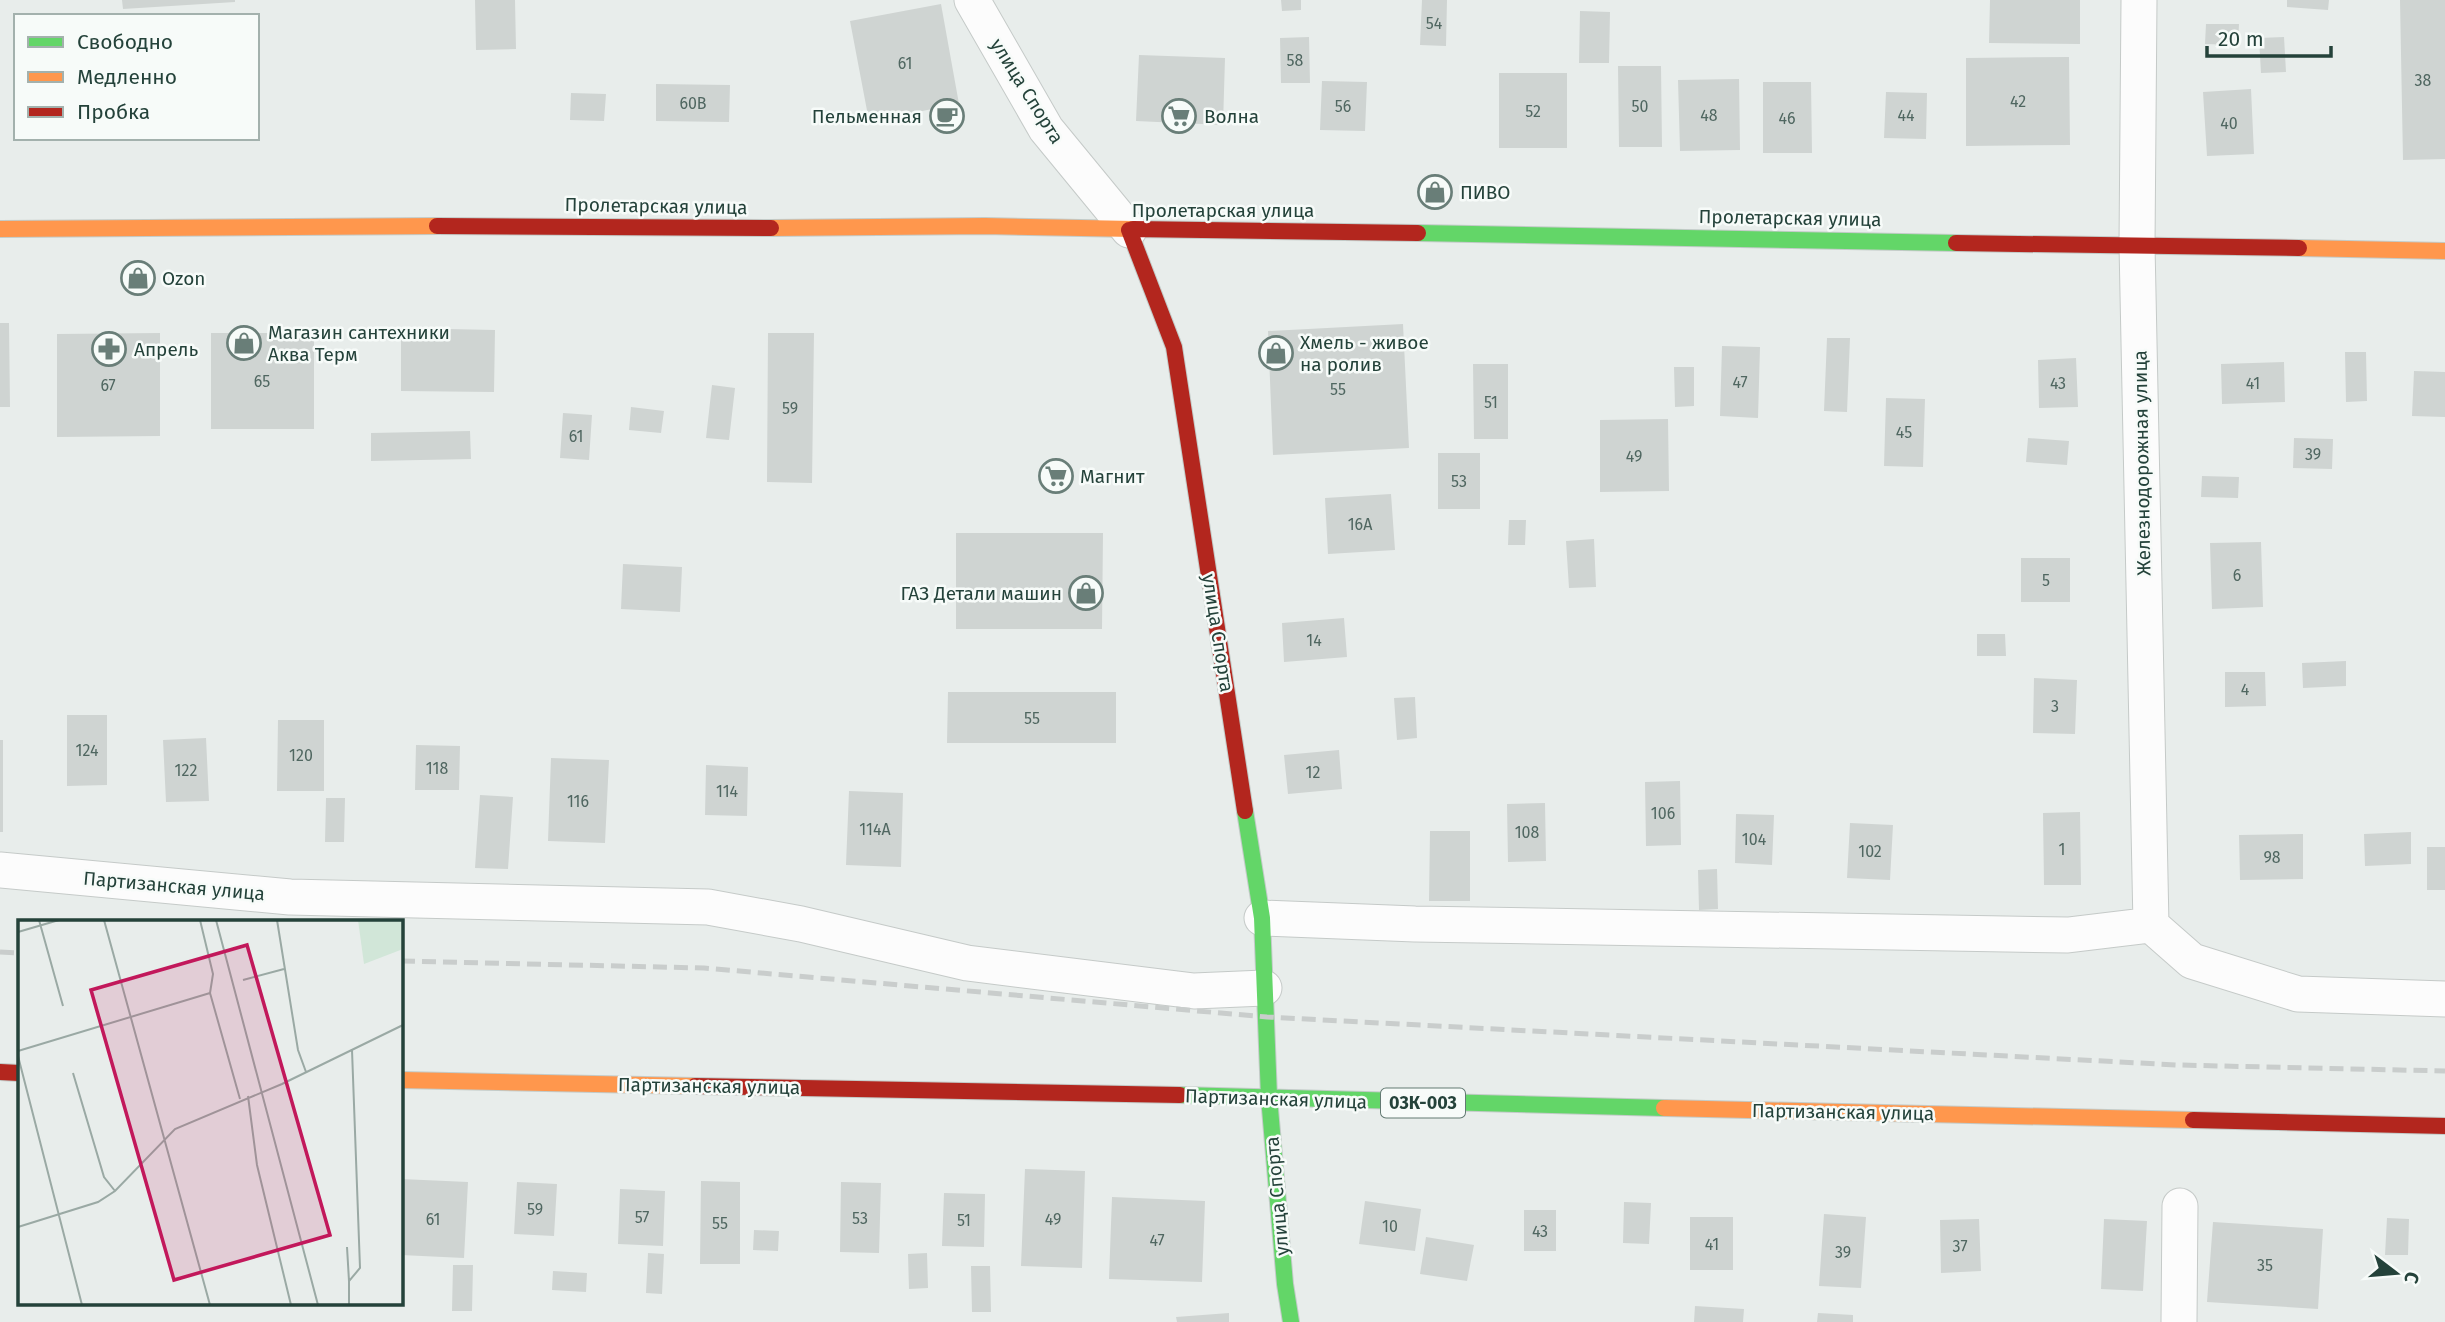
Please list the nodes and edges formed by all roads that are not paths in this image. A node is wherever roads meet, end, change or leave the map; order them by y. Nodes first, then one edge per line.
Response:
1 (972, 0) edge
2 (2139, 0) edge
3 (0, 229) edge
4 (1129, 230) junction
5 (2137, 245) junction
6 (2445, 251) edge
7 (0, 870) edge
8 (1262, 918) junction
9 (2151, 925) junction
10 (1264, 988) junction
11 (2445, 999) edge
12 (0, 1072) edge
13 (18, 1073) edge
14 (402, 1080) edge
15 (1269, 1097) junction
16 (2445, 1126) edge
17 (2180, 1206) dead end
18 (1291, 1322) edge
19 (2179, 1322) edge

1 - 4 street, улица Спорта
2 - 5 street, Железнодорожная улица
3 - 4 street, Пролетарская улица
4 - 5 street, Пролетарская улица
4 - 8 street, улица Спорта
5 - 6 street, Пролетарская улица
5 - 9 street, Железнодорожная улица
7 - 10 street, Партизанская улица
8 - 9 street
8 - 10 street, улица Спорта
9 - 11 street
10 - 15 street, улица Спорта
12 - 13 street
14 - 15 street, Партизанская улица / 03К-003
15 - 16 street, Партизанская улица / 03К-003
15 - 18 street, улица Спорта
17 - 19 street

